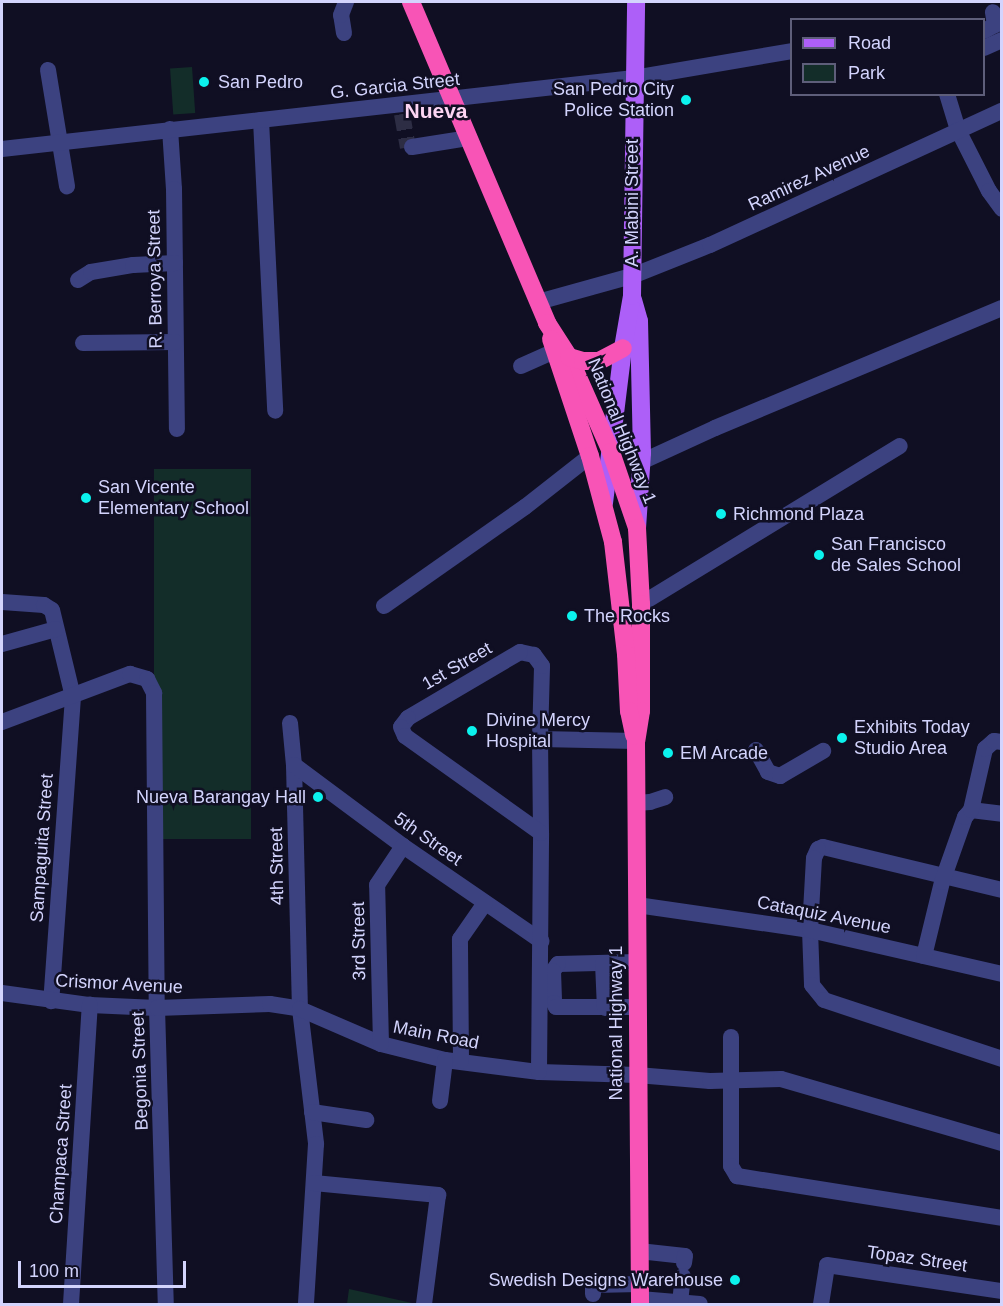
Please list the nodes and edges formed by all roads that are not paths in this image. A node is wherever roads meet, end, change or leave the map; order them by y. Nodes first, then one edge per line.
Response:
1 (346, 2) edge
2 (411, 2) edge
3 (636, 2) edge
4 (993, 12) dead end
5 (985, 30) edge
6 (344, 33) dead end
7 (1002, 40) edge
8 (985, 48) edge
9 (790, 51) edge
10 (48, 69) dead end
11 (634, 78) junction
12 (948, 96) edge
13 (453, 99) junction
14 (1002, 111) edge
15 (261, 120) junction
16 (170, 129) junction
17 (958, 130) junction
18 (469, 138) junction
19 (62, 142) junction
20 (412, 147) dead end
21 (2, 149) edge
22 (67, 186) dead end
23 (1002, 209) edge
24 (175, 263) junction
25 (632, 276) junction
26 (78, 280) dead end
27 (632, 296) junction
28 (538, 302) junction
29 (1002, 308) edge
30 (175, 342) junction
31 (83, 343) dead end
32 (623, 348) junction
33 (561, 354) junction
34 (521, 366) dead end
35 (275, 411) dead end
36 (177, 429) dead end
37 (900, 446) dead end
38 (611, 452) junction
39 (590, 456) junction
40 (641, 462) junction
41 (604, 503) junction
42 (637, 528) junction
43 (2, 602) edge
44 (642, 604) junction
45 (384, 606) dead end
46 (56, 629) junction
47 (2, 644) edge
48 (73, 698) junction
49 (2, 722) edge
50 (290, 723) dead end
51 (540, 739) junction
52 (636, 741) junction
53 (1002, 742) edge
54 (756, 750) dead end
55 (823, 751) dead end
56 (294, 765) junction
57 (665, 797) dead end
58 (636, 803) junction
59 (971, 810) junction
60 (1002, 814) edge
61 (541, 833) junction
62 (403, 846) junction
63 (944, 875) junction
64 (1002, 890) edge
65 (485, 903) junction
66 (637, 905) junction
67 (810, 930) junction
68 (541, 941) junction
69 (924, 956) junction
70 (637, 962) junction
71 (603, 963) junction
72 (1002, 974) edge
73 (2, 993) edge
74 (51, 1000) junction
75 (90, 1005) junction
76 (234, 1006) joint
77 (637, 1007) junction
78 (157, 1008) junction
79 (605, 1008) junction
80 (300, 1009) junction
81 (731, 1037) dead end
82 (381, 1044) junction
83 (1002, 1059) edge
84 (453, 1061) junction
85 (539, 1072) junction
86 (638, 1076) junction
87 (731, 1080) junction
88 (440, 1101) dead end
89 (312, 1112) junction
90 (366, 1120) dead end
91 (1002, 1143) edge
92 (314, 1183) junction
93 (1002, 1218) edge
94 (639, 1251) junction
95 (1002, 1291) edge
96 (593, 1294) dead end
97 (640, 1296) edge
98 (680, 1303) junction
99 (71, 1305) edge
100 (166, 1305) edge
101 (306, 1305) edge
102 (424, 1305) edge
103 (700, 1305) edge
104 (821, 1305) edge

1 - 6 street
2 - 13 highway, National Highway 1
3 - 11 main road, A. Mabini Street
4 - 5 street
7 - 8 street
9 - 11 street, G. Garcia Street
10 - 19 street
11 - 13 street, G. Garcia Street
11 - 25 main road, A. Mabini Street
12 - 17 street
13 - 15 street, G. Garcia Street
13 - 18 highway, National Highway 1
14 - 17 street, Ramirez Avenue
15 - 16 street, G. Garcia Street
15 - 35 street
16 - 19 street, G. Garcia Street
16 - 24 street, R. Berroya Street
17 - 23 street
17 - 25 street, Ramirez Avenue
18 - 20 street
18 - 28 highway, National Highway 1
19 - 21 street, G. Garcia Street
19 - 22 street
24 - 26 street
24 - 30 street, R. Berroya Street
25 - 27 main road, A. Mabini Street
25 - 28 street, Ramirez Avenue
27 - 32 main road, A. Mabini Street
27 - 40 main road, A. Mabini Street
28 - 33 highway, National Highway 1
29 - 40 street
30 - 31 street
30 - 36 street, R. Berroya Street
32 - 33 highway
32 - 38 main road, A. Mabini Street
33 - 34 street
33 - 38 highway, National Highway 1
33 - 39 highway, National Highway 1
37 - 44 street
38 - 41 main road, A. Mabini Street
38 - 42 highway, National Highway 1
39 - 41 highway, National Highway 1
39 - 45 street
40 - 42 main road, A. Mabini Street
41 - 52 highway, National Highway 1
42 - 44 highway, National Highway 1
43 - 46 street, Sampaguita Street
44 - 52 highway, National Highway 1
46 - 47 street
46 - 48 street, Sampaguita Street
48 - 49 street
48 - 74 street, Sampaguita Street
48 - 78 street, Begonia Street
50 - 56 street, 4th Street
51 - 52 street
51 - 61 street, 1st Street
51 - 61 street, 1st Street
52 - 58 highway, National Highway 1
53 - 59 street
54 - 55 street
56 - 62 street, 5th Street
56 - 80 street, 4th Street
57 - 58 street
58 - 66 highway, National Highway 1
59 - 60 street
59 - 63 street
61 - 68 street, 1st Street
62 - 65 street, 5th Street
62 - 82 street, 3rd Street
63 - 64 street
63 - 67 street
63 - 69 street
65 - 68 street, 5th Street
65 - 84 street
66 - 67 street, Cataquiz Avenue
66 - 70 highway, National Highway 1
67 - 69 street, Cataquiz Avenue
67 - 83 street
68 - 85 street, 1st Street
69 - 72 street, Cataquiz Avenue
70 - 71 street
70 - 77 highway, National Highway 1
71 - 79 street
71 - 79 street
73 - 74 street, Crismor Avenue
74 - 75 street, Crismor Avenue
75 - 78 street, Crismor Avenue
75 - 99 street, Champaca Street
76 - 78 street, Crismor Avenue
76 - 80 street, Main Road
77 - 79 street
77 - 86 highway, National Highway 1
78 - 100 street, Begonia Street
80 - 82 street, Main Road
80 - 89 street, 4th Street
81 - 87 street
82 - 84 street, Main Road
84 - 85 street, Main Road
84 - 88 street
85 - 86 street, Main Road
86 - 87 street, Main Road
86 - 94 highway, National Highway 1
87 - 91 street, Main Road
87 - 93 street
89 - 90 street
89 - 92 street, 4th Street
92 - 101 street, 4th Street
92 - 102 street
94 - 97 highway, National Highway 1
94 - 98 street
95 - 104 street, Topaz Street
96 - 97 street
97 - 98 street
98 - 103 street

